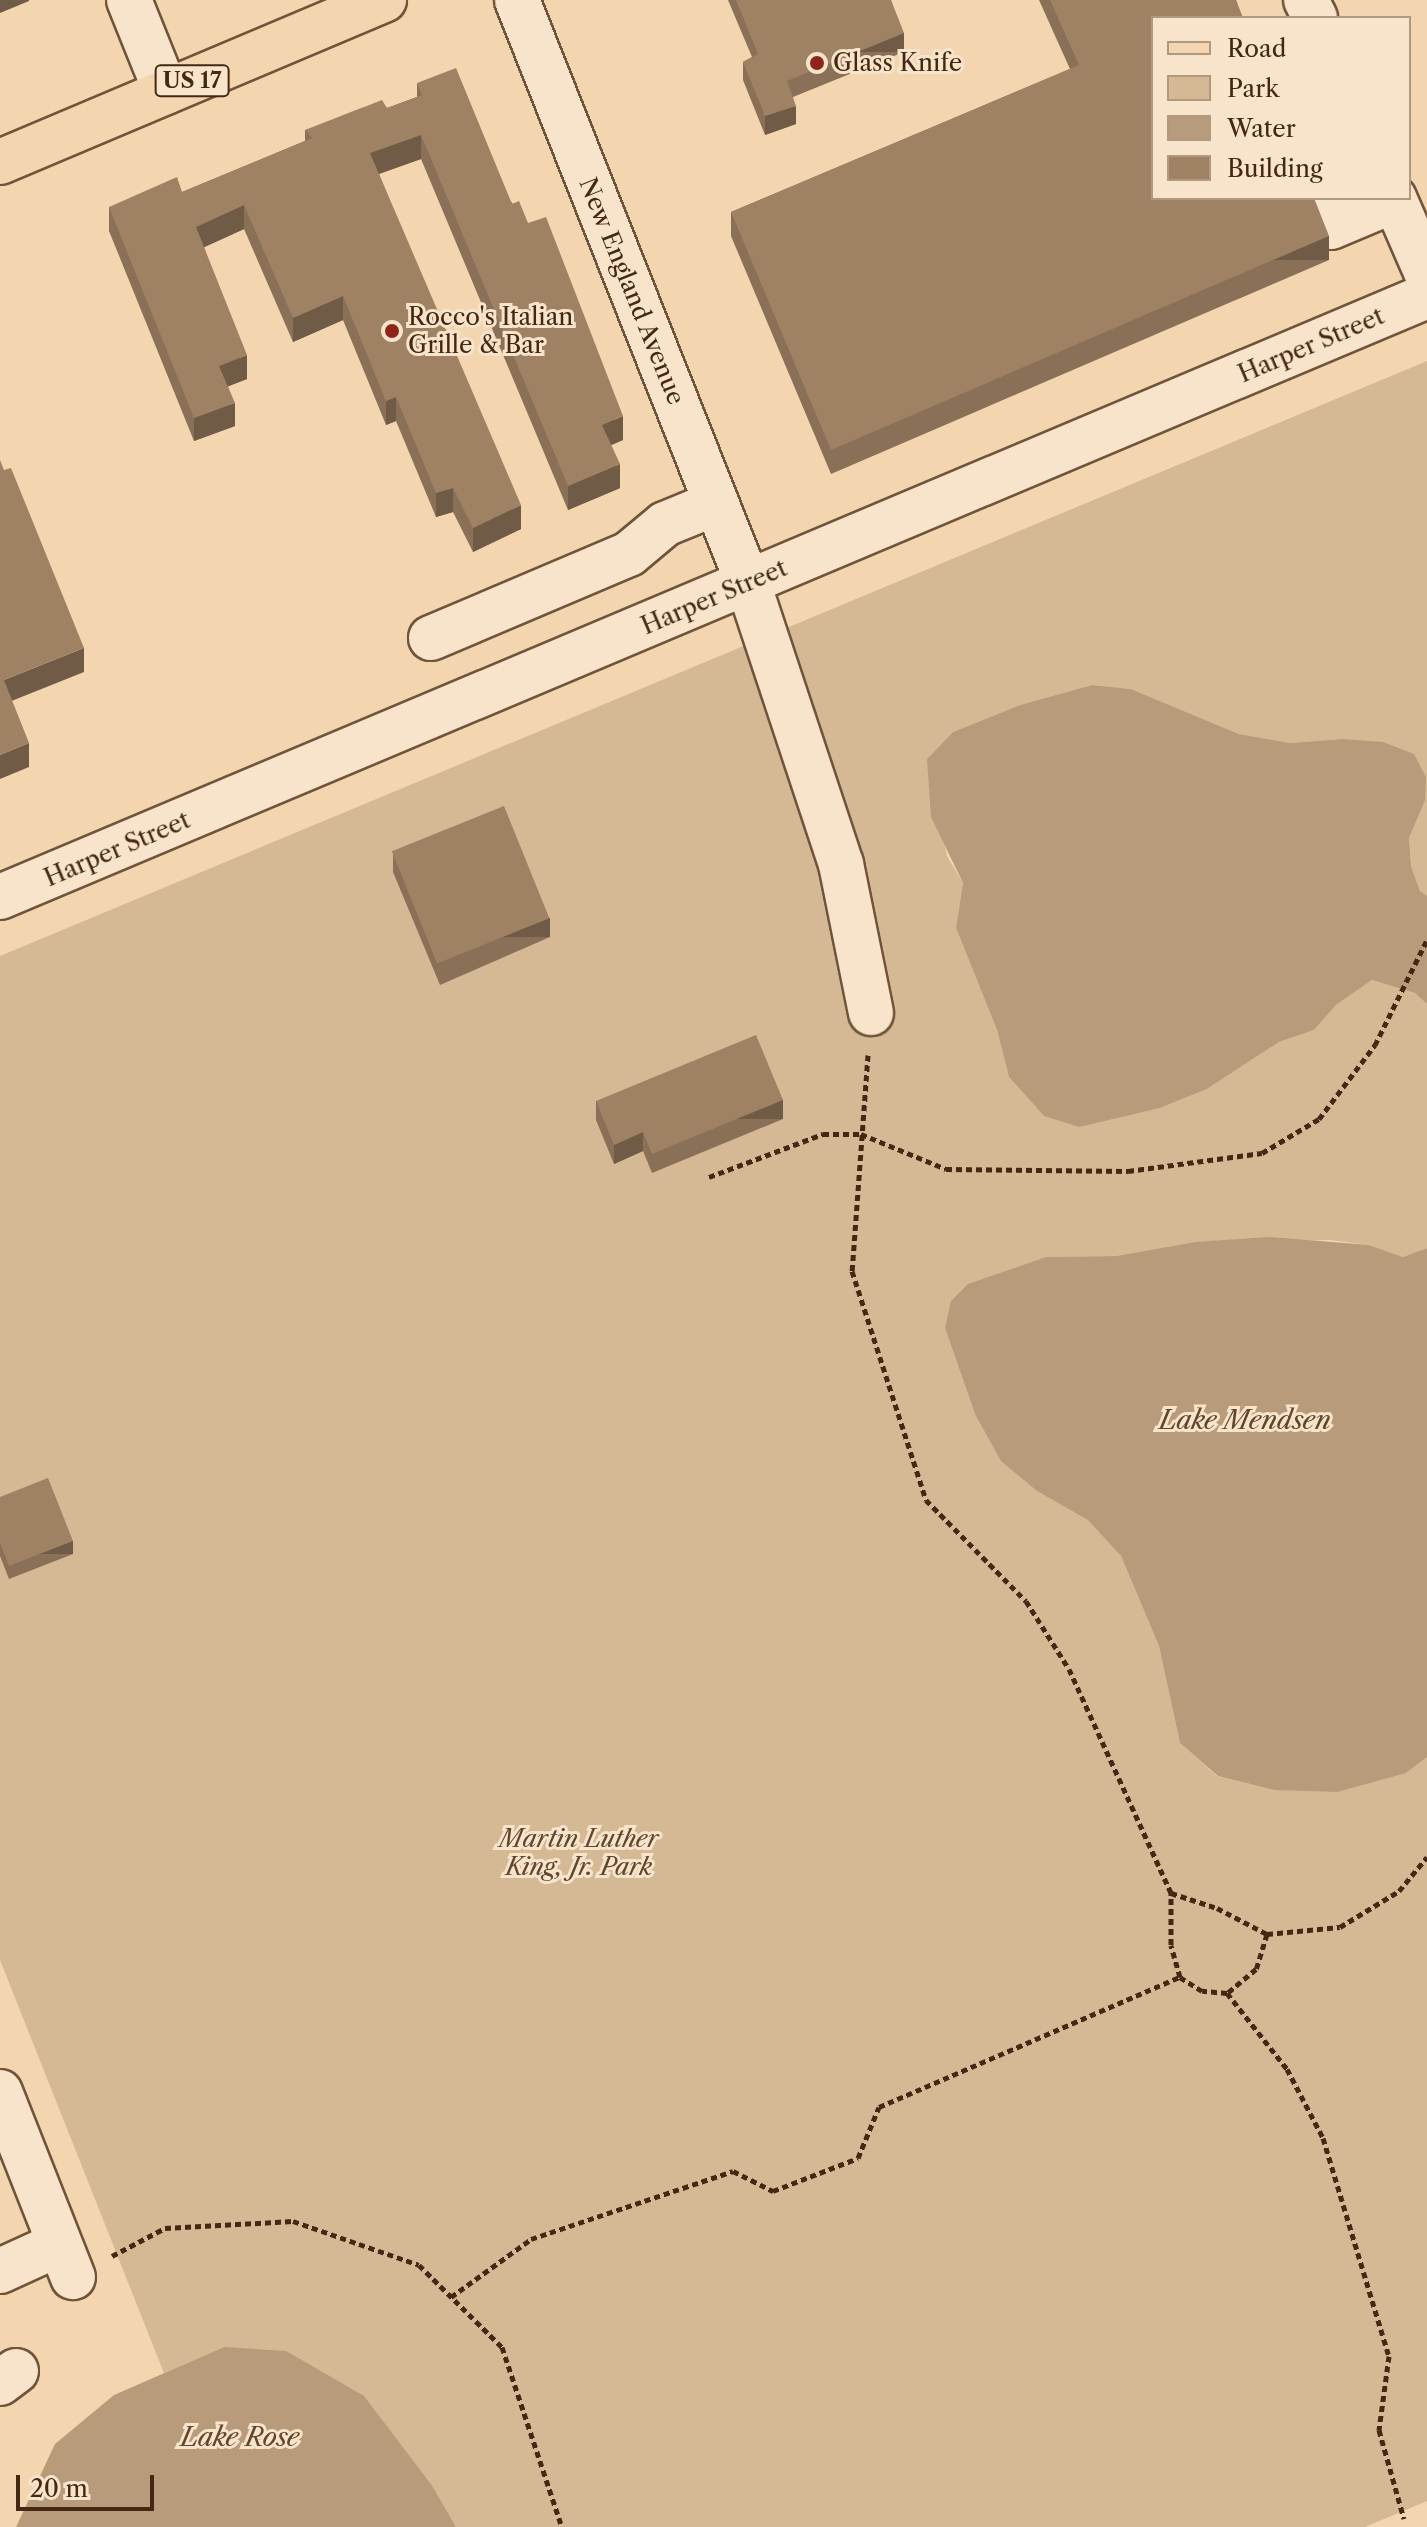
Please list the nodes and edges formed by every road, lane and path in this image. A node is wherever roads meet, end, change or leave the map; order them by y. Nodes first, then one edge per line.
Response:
1 (129, 0) edge
2 (384, 0) edge
3 (517, 0) edge
4 (166, 92) junction
5 (0, 162) edge
6 (1318, 200) edge
7 (1393, 200) edge
8 (1395, 200) edge
9 (1427, 274) edge
10 (1427, 296) edge
11 (716, 503) junction
12 (748, 583) junction
13 (431, 638) dead end
14 (0, 897) edge
15 (1427, 940) edge
16 (871, 1013) joint
17 (861, 1134) junction
18 (709, 1177) dead end
19 (1427, 1857) edge
20 (1171, 1893) junction
21 (1267, 1934) junction
22 (1180, 1977) junction
23 (1227, 1993) junction
24 (0, 2092) edge
25 (10, 2145) edge
26 (66, 2260) junction
27 (0, 2271) edge
28 (451, 2297) junction
29 (1404, 2519) dead end
30 (562, 2527) edge

1 - 4 street
2 - 4 main road, US 17
3 - 11 street, New England Avenue
4 - 5 main road, US 17
6 - 7 street
8 - 9 street
10 - 12 street, Harper Street
11 - 12 street, New England Avenue
11 - 13 street
12 - 14 street, Harper Street
12 - 16 street, New England Avenue
15 - 17 path
16 - 17 path
17 - 18 path
17 - 20 path
19 - 21 path
20 - 21 path
20 - 22 path
21 - 23 path
22 - 23 path
22 - 28 path
23 - 29 path
24 - 25 street
25 - 26 street
26 - 27 street
26 - 28 path
28 - 30 path

